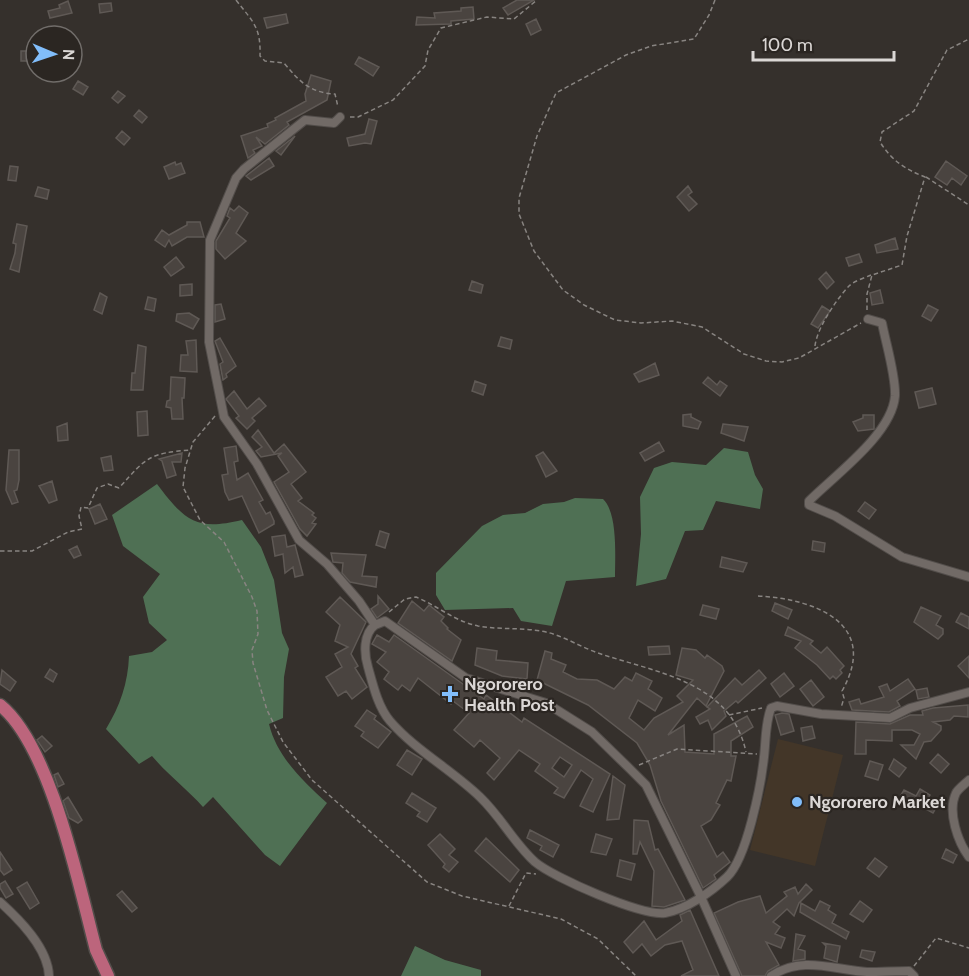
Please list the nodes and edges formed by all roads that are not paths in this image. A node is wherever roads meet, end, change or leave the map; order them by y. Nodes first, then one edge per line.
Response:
1 (340, 117) road end
2 (868, 319) road end
3 (969, 577) edge
4 (375, 625) junction
5 (969, 692) edge
6 (0, 705) edge
7 (969, 780) edge
8 (969, 857) edge
9 (702, 897) junction
10 (0, 902) edge
11 (912, 974) edge
12 (49, 976) edge
13 (108, 976) edge
14 (736, 976) edge
15 (771, 976) edge

1 - 4 street
2 - 3 street
4 - 9 street
4 - 9 street
5 - 9 street
6 - 13 main road
7 - 8 street
9 - 14 street
10 - 12 street
11 - 15 street

